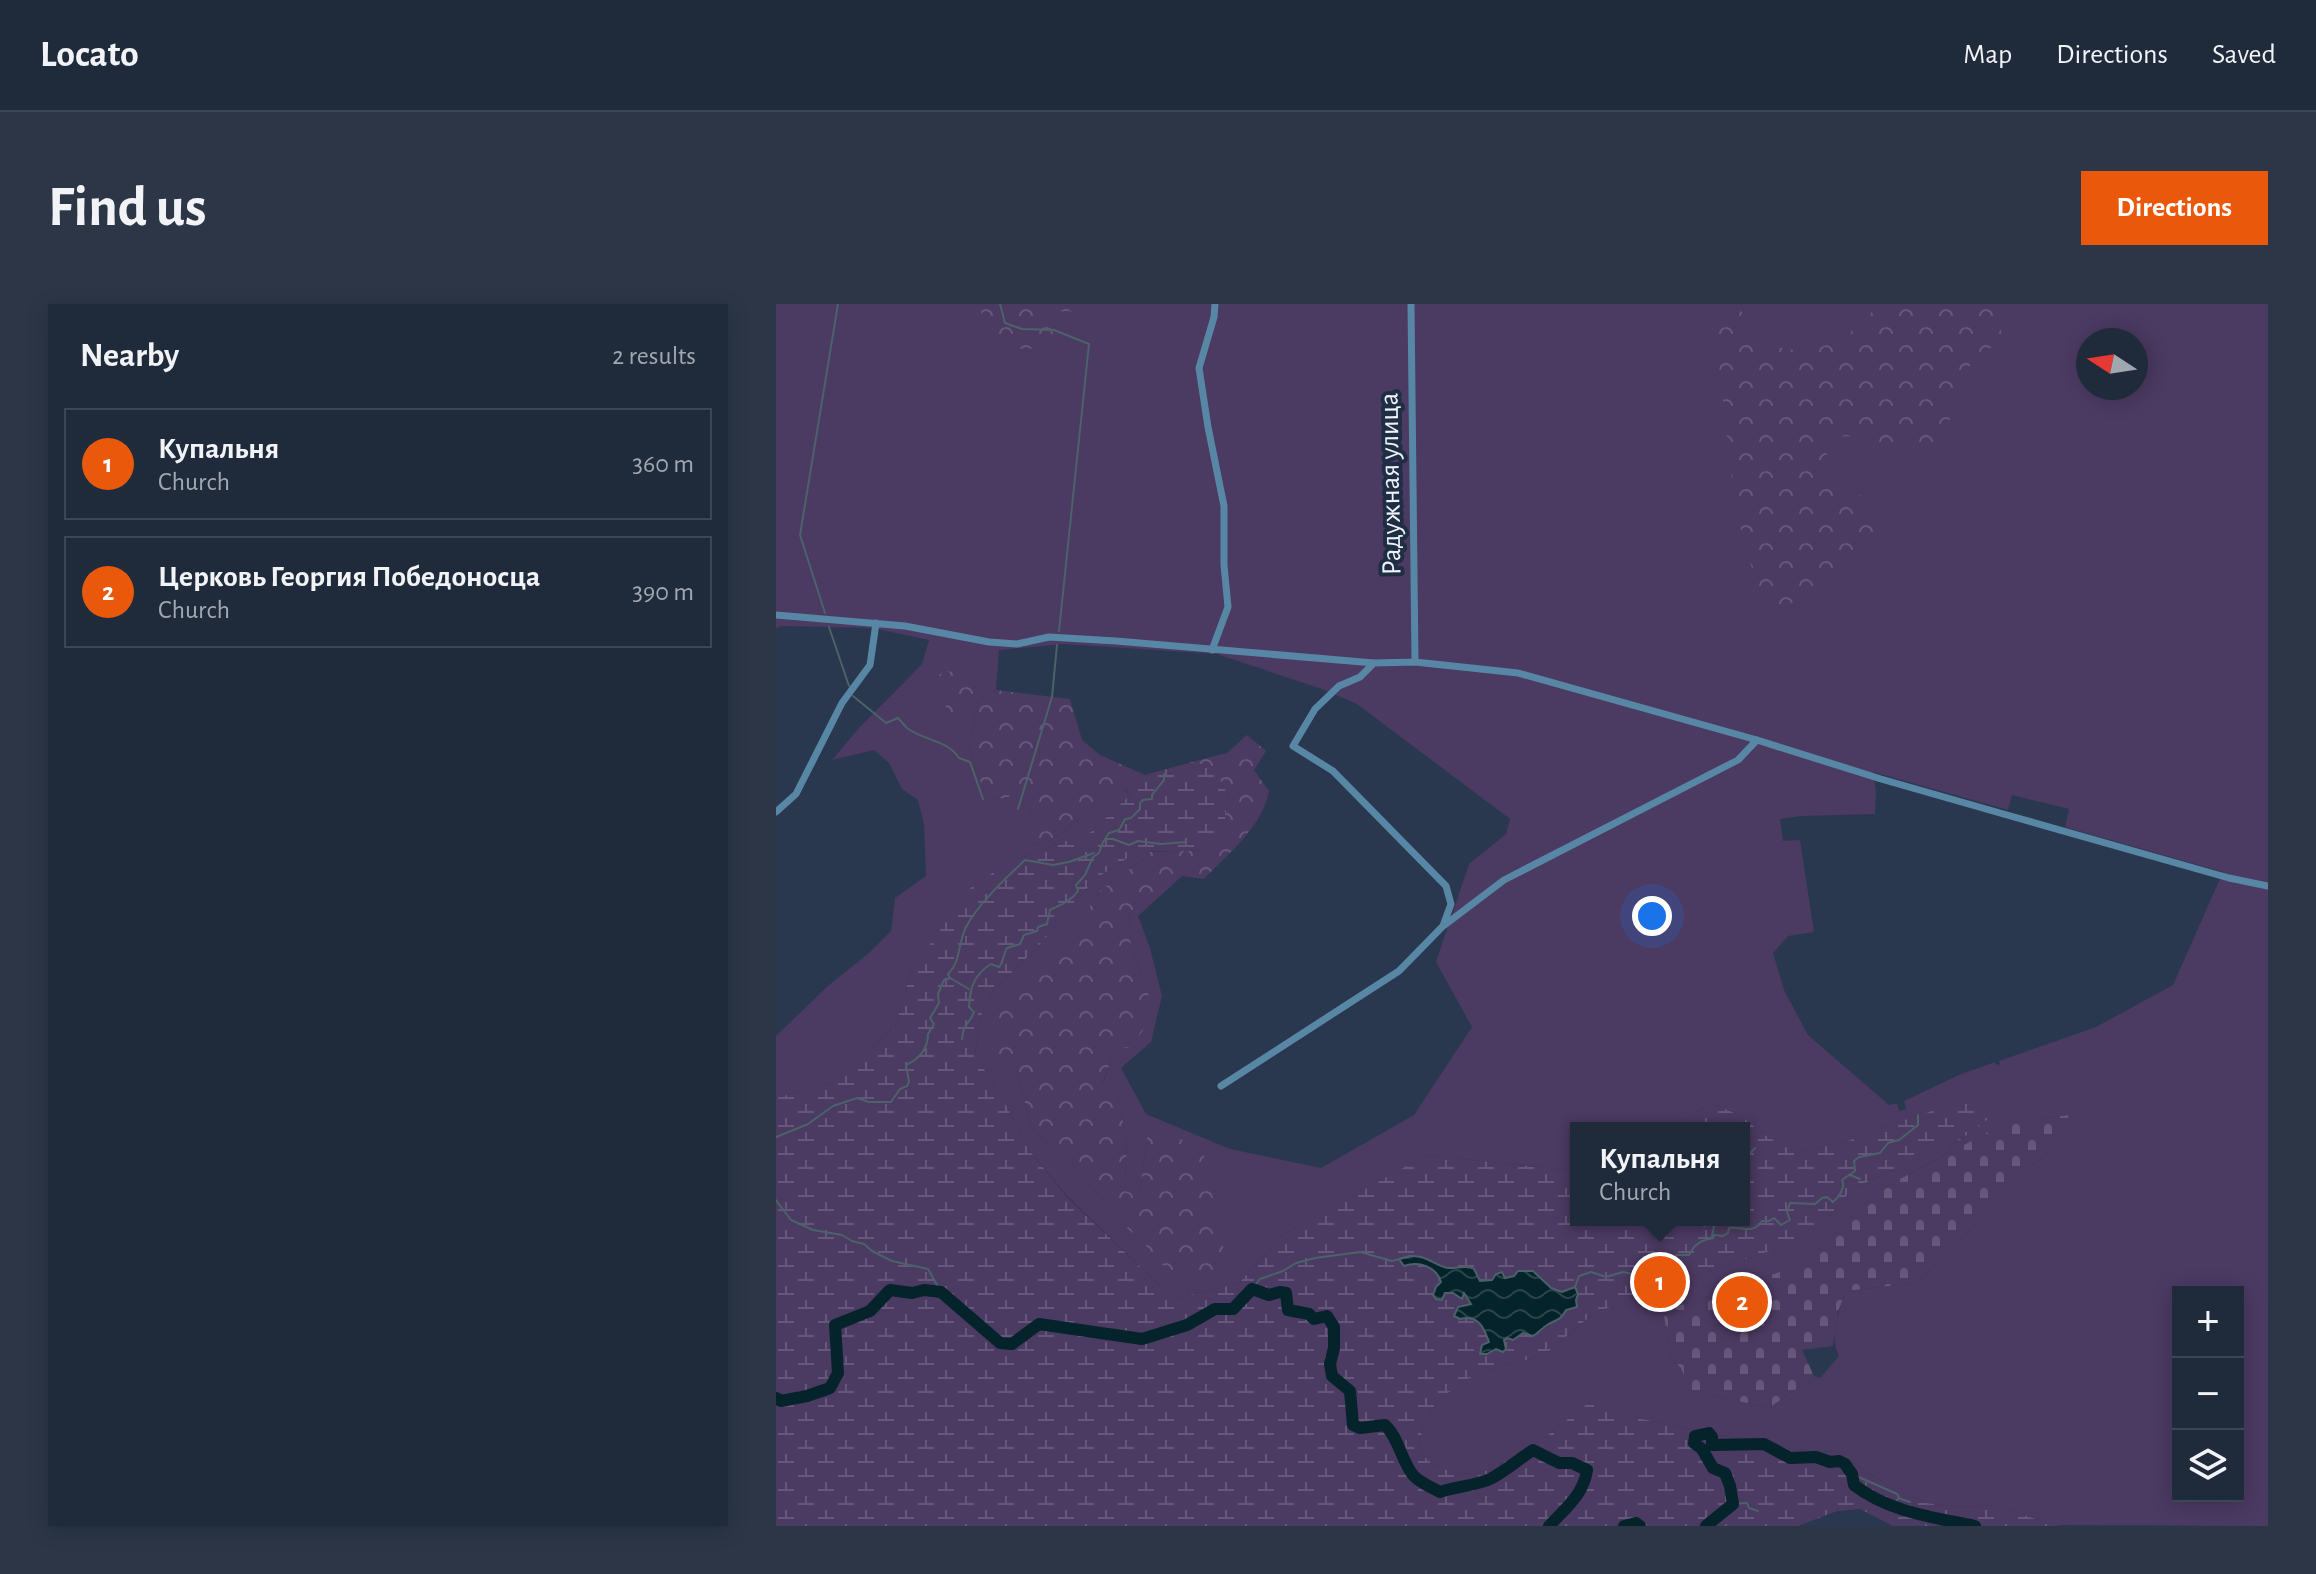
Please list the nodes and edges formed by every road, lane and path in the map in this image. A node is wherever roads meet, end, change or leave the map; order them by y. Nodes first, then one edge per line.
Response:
1 (1215, 304) edge
2 (1411, 304) edge
3 (776, 615) edge
4 (876, 623) junction
5 (1212, 650) junction
6 (1415, 662) junction
7 (1374, 663) junction
8 (1757, 740) junction
9 (776, 812) edge
10 (2268, 886) edge
11 (1442, 927) junction
12 (1221, 1086) dead end

1 - 5 street
2 - 6 street, Радужная улица
3 - 4 street
4 - 5 street
4 - 9 street
5 - 7 street
6 - 7 street
6 - 8 street
7 - 11 street
8 - 10 street
8 - 11 street
11 - 12 street

